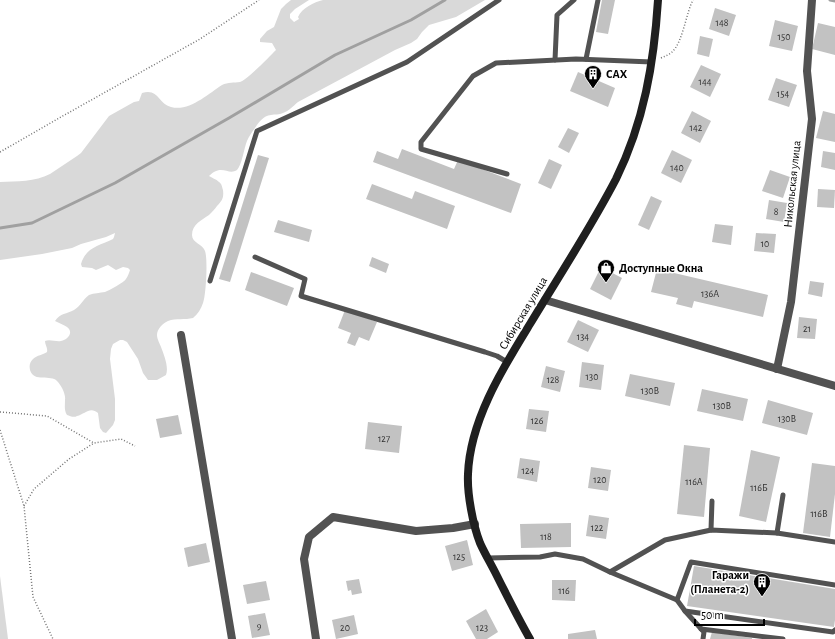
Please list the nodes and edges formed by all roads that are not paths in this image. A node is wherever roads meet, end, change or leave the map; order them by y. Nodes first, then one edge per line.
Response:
1 (499, 0) edge
2 (574, 0) edge
3 (598, 0) edge
4 (658, 0) edge
5 (812, 0) edge
6 (555, 60) junction
7 (586, 60) junction
8 (652, 62) junction
9 (507, 174) dead end
10 (255, 257) dead end
11 (210, 281) dead end
12 (545, 300) junction
13 (181, 335) dead end
14 (507, 362) junction
15 (777, 369) junction
16 (835, 386) edge
17 (783, 495) dead end
18 (712, 501) dead end
19 (475, 524) junction
20 (710, 530) junction
21 (777, 532) junction
22 (835, 542) edge
23 (488, 558) junction
24 (610, 572) junction
25 (835, 585) edge
26 (677, 600) junction
27 (685, 611) junction
28 (701, 629) junction
29 (835, 630) edge
30 (232, 639) edge
31 (316, 639) edge
32 (530, 639) edge
33 (703, 639) edge
34 (783, 639) edge

1 - 11 lane
2 - 6 lane
3 - 7 lane
4 - 8 street, Сибирская улица
5 - 15 street, Никольская улица
6 - 7 lane
6 - 9 lane
7 - 8 lane
8 - 12 street, Сибирская улица
10 - 14 lane
12 - 14 street, Сибирская улица
12 - 15 street
13 - 30 street
14 - 19 street, Сибирская улица
15 - 16 street
17 - 21 lane
18 - 20 lane
19 - 23 street, Сибирская улица
19 - 31 street
20 - 21 lane
20 - 24 lane
21 - 22 lane
23 - 24 lane
23 - 32 street, Сибирская улица
24 - 26 lane
25 - 26 lane
26 - 27 lane
27 - 28 lane
27 - 29 lane
28 - 33 lane
28 - 34 lane

